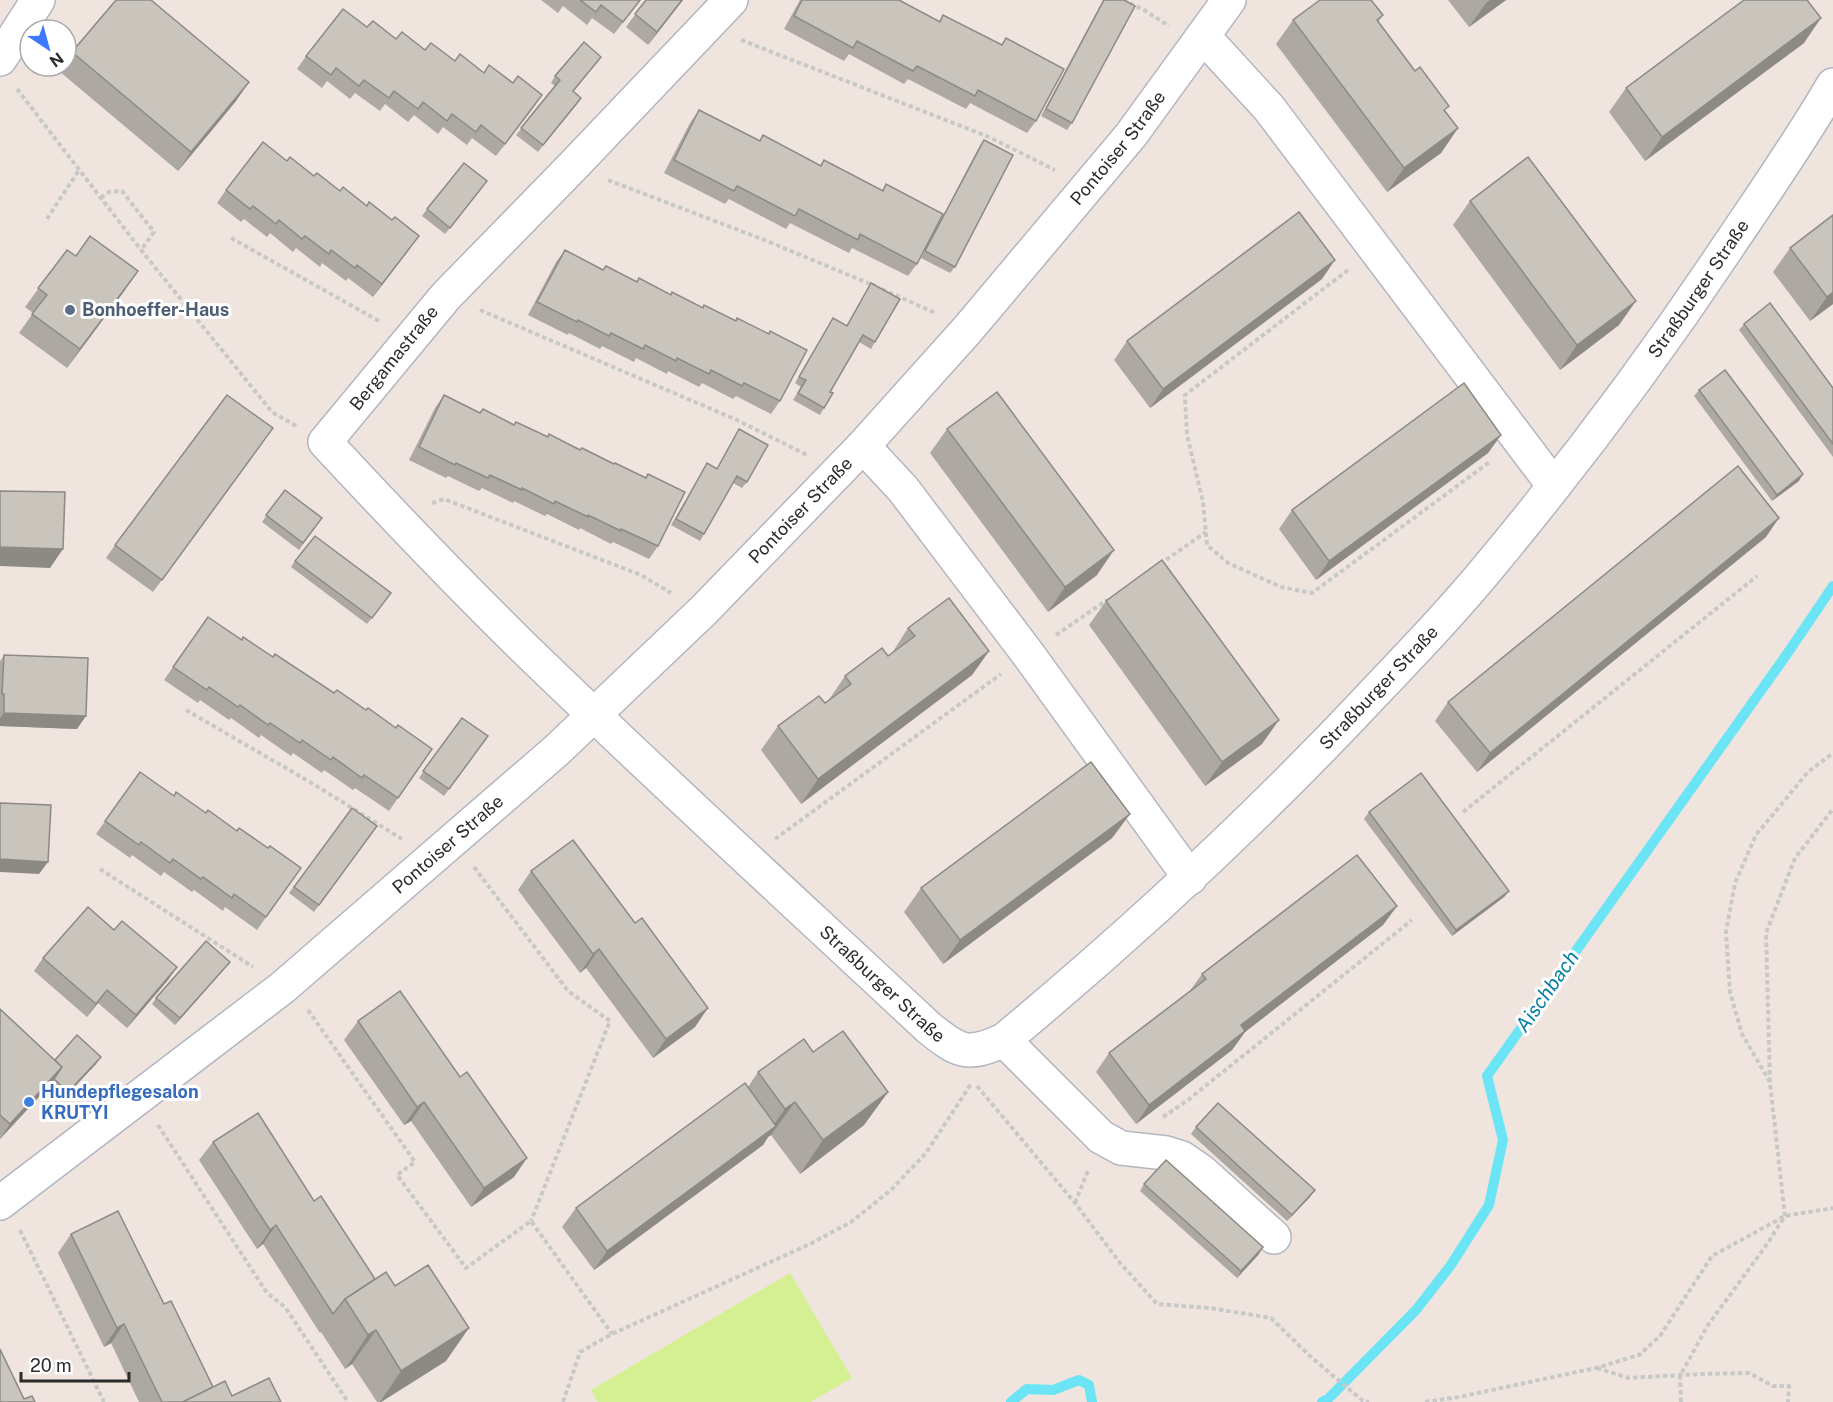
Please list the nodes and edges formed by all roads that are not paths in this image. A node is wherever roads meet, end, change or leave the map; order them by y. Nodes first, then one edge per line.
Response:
1 (38, 0) edge
2 (731, 0) edge
3 (1229, 0) edge
4 (1200, 40) junction
5 (7, 72) edge
6 (1833, 85) edge
7 (863, 446) junction
8 (1554, 486) junction
9 (595, 715) junction
10 (1190, 878) junction
11 (1004, 1040) junction
12 (2, 1201) edge
13 (1274, 1237) dead end

1 - 5 street
2 - 9 street, Bergamastraße
3 - 4 street, Pontoiser Straße
4 - 7 street, Pontoiser Straße
4 - 8 street
6 - 8 street, Straßburger Straße
7 - 9 street, Pontoiser Straße
7 - 10 street, Pontoiser Straße
8 - 10 street, Straßburger Straße
9 - 11 street, Straßburger Straße
9 - 12 street, Pontoiser Straße
10 - 11 street, Straßburger Straße
11 - 13 street

